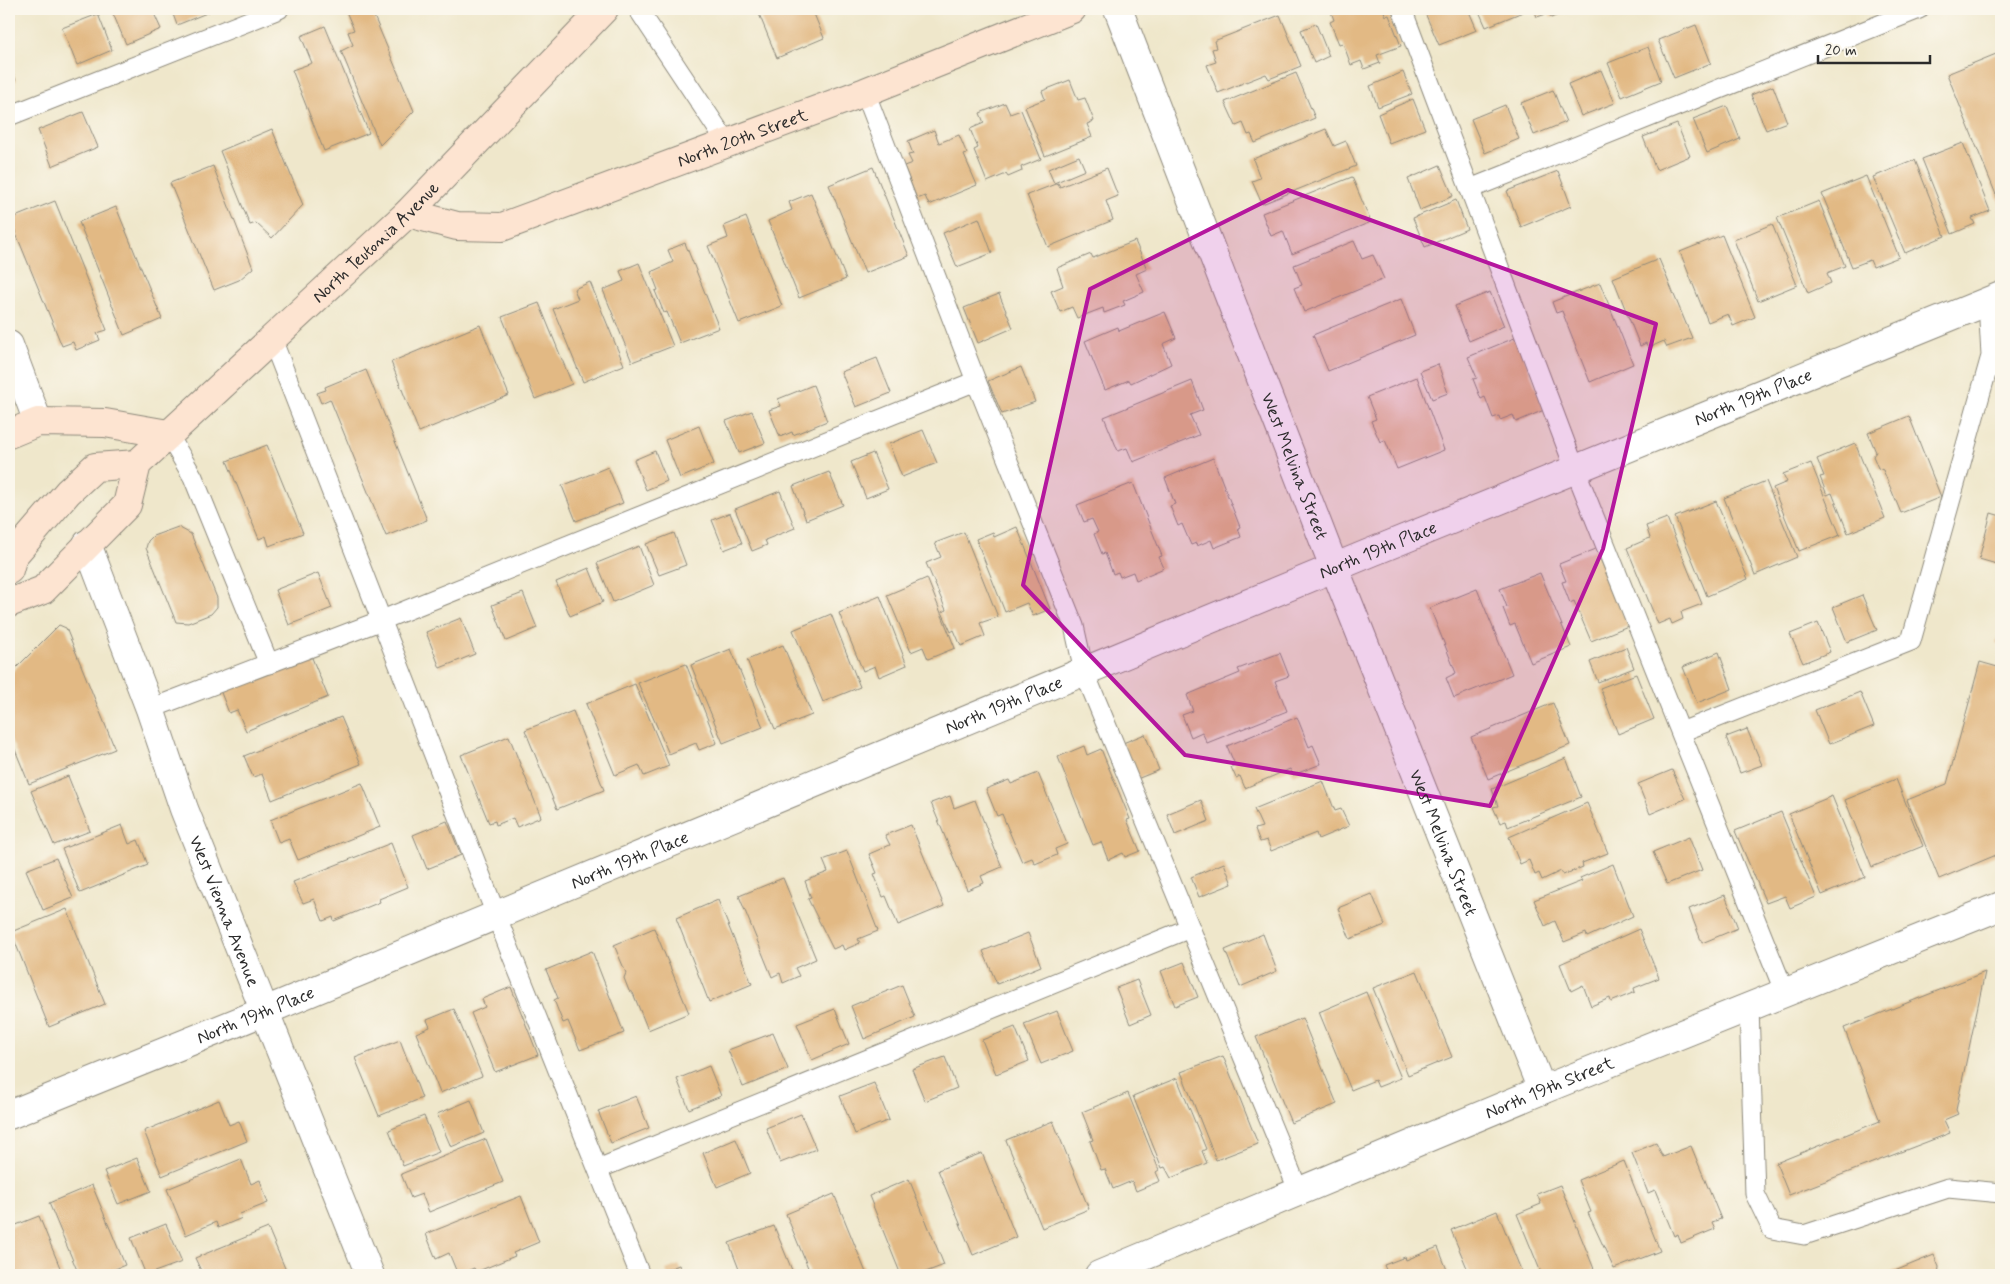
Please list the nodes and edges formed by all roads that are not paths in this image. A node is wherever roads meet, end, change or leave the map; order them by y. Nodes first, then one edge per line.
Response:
1 (279, 9) edge
2 (604, 9) edge
3 (638, 9) edge
4 (1072, 9) edge
5 (1118, 9) edge
6 (1402, 9) edge
7 (1919, 9) edge
8 (865, 92) junction
9 (9, 116) edge
10 (727, 143) junction
11 (1470, 189) junction
12 (408, 212) junction
13 (1995, 299) edge
14 (272, 339) junction
15 (9, 345) edge
16 (976, 381) junction
17 (38, 422) junction
18 (9, 434) edge
19 (168, 434) junction
20 (137, 464) junction
21 (1575, 469) junction
22 (87, 544) junction
23 (1334, 567) junction
24 (9, 570) edge
25 (9, 603) edge
26 (382, 620) junction
27 (269, 664) junction
28 (1084, 671) junction
29 (150, 710) junction
30 (1681, 732) junction
31 (2001, 906) edge
32 (497, 915) junction
33 (1190, 928) junction
34 (1785, 993) junction
35 (1749, 1007) junction
36 (265, 1011) junction
37 (1542, 1090) junction
38 (9, 1115) edge
39 (598, 1170) junction
40 (1299, 1192) junction
41 (2001, 1193) edge
42 (370, 1275) edge
43 (640, 1275) edge
44 (1099, 1275) edge

1 - 9 lane
2 - 12 main road, North Teutonia Avenue
3 - 10 lane
4 - 8 main road, North 20th Street
5 - 23 street, West Melvina Street
6 - 11 lane
7 - 11 lane
8 - 10 main road, North 20th Street
8 - 16 lane
10 - 12 main road, North 20th Street
11 - 21 lane
12 - 14 main road, North Teutonia Avenue
13 - 21 street, North 19th Place
13 - 30 lane
14 - 19 main road, North Teutonia Avenue
14 - 26 lane
15 - 17 street
16 - 26 lane
16 - 28 lane
17 - 18 main road
17 - 19 main road
19 - 20 main road, North Teutonia Avenue
19 - 27 lane
20 - 22 main road
20 - 24 main road
21 - 23 street, North 19th Place
21 - 30 lane
22 - 25 main road
22 - 29 street, West Vienna Avenue
23 - 28 street, North 19th Place
23 - 37 street, West Melvina Street
26 - 27 lane
26 - 32 lane
27 - 29 lane
28 - 32 street, North 19th Place
28 - 33 lane
29 - 36 street, West Vienna Avenue
30 - 34 lane
31 - 34 street, North 19th Street
32 - 36 street, North 19th Place
32 - 39 lane
33 - 39 lane
33 - 40 lane
34 - 35 street, North 19th Street
35 - 37 street, North 19th Street
35 - 41 lane
36 - 38 street, North 19th Place
36 - 42 street, West Vienna Avenue
37 - 40 street, North 19th Street
39 - 43 lane
40 - 44 street, North 19th Street

